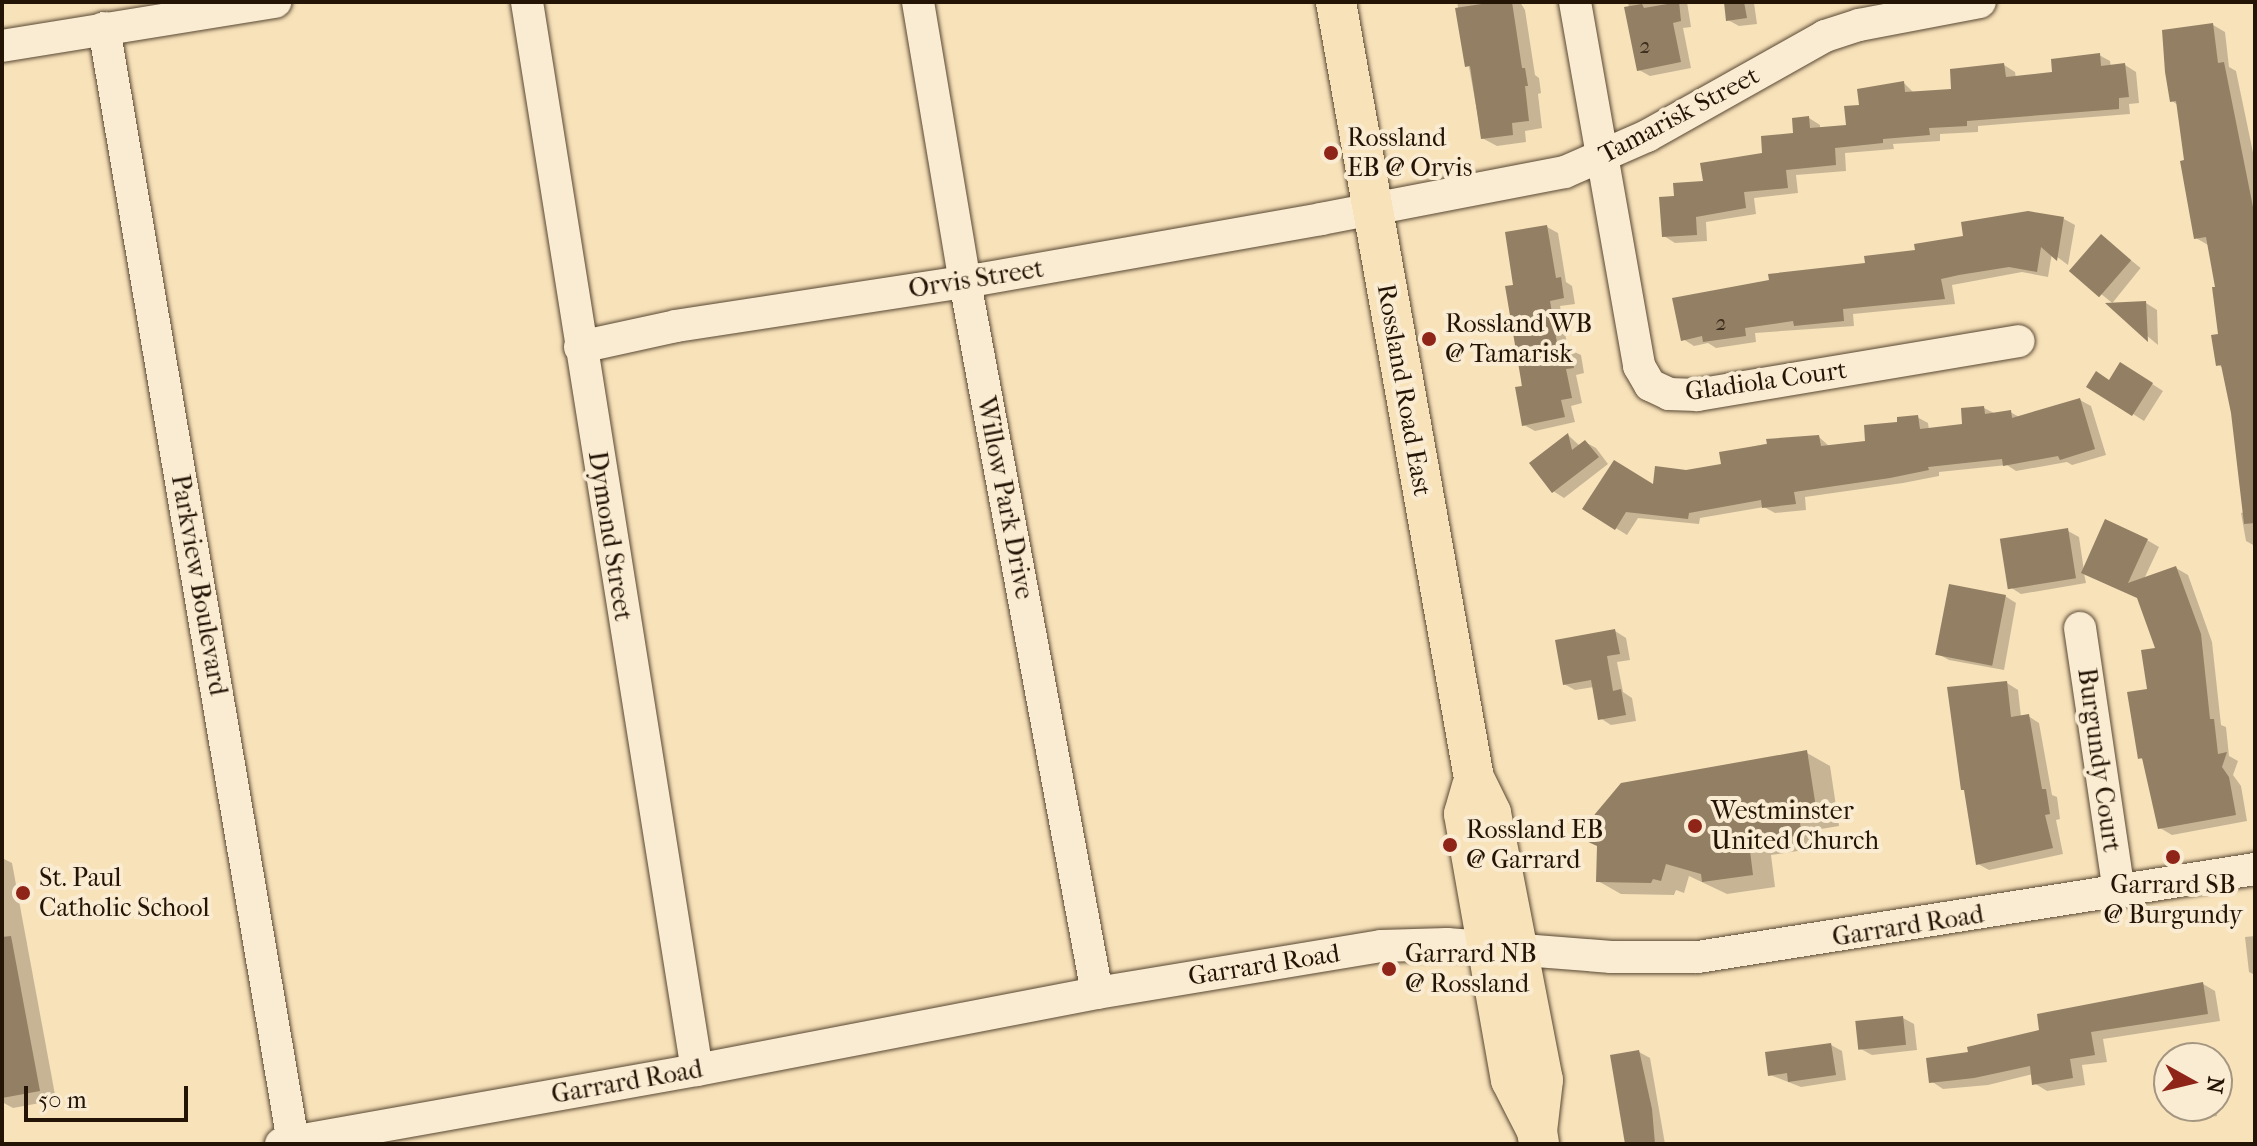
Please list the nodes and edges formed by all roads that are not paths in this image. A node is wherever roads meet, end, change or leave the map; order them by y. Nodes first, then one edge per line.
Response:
1 (275, 2) edge
2 (527, 2) edge
3 (918, 2) edge
4 (1336, 2) edge
5 (1575, 2) edge
6 (1977, 2) edge
7 (104, 28) junction
8 (2, 46) edge
9 (1601, 159) junction
10 (1372, 210) junction
11 (965, 282) junction
12 (2018, 341) dead end
13 (580, 347) junction
14 (2080, 628) dead end
15 (2255, 869) edge
16 (2119, 892) junction
17 (1503, 950) junction
18 (1097, 993) junction
19 (697, 1070) junction
20 (421, 1132) edge
21 (1538, 1138) edge
22 (287, 1143) edge

1 - 7 street
2 - 13 street, Dymond Street
3 - 11 street, Willow Park Drive
4 - 10 main road, Rossland Road East
5 - 9 street, Gladiola Court
6 - 9 street, Tamarisk Street
7 - 8 street
7 - 22 street, Parkview Boulevard
9 - 10 street, Tamarisk Street
9 - 12 street, Gladiola Court
10 - 11 street, Orvis Street
10 - 17 main road, Rossland Road East
11 - 13 street, Orvis Street
11 - 18 street, Willow Park Drive
13 - 19 street, Dymond Street
14 - 16 street, Burgundy Court
15 - 16 street, Garrard Road
16 - 17 street, Garrard Road
17 - 18 street, Garrard Road
17 - 21 main road, Rossland Road East
18 - 19 street, Garrard Road
19 - 20 street, Garrard Road
20 - 22 street, Garrard Road

